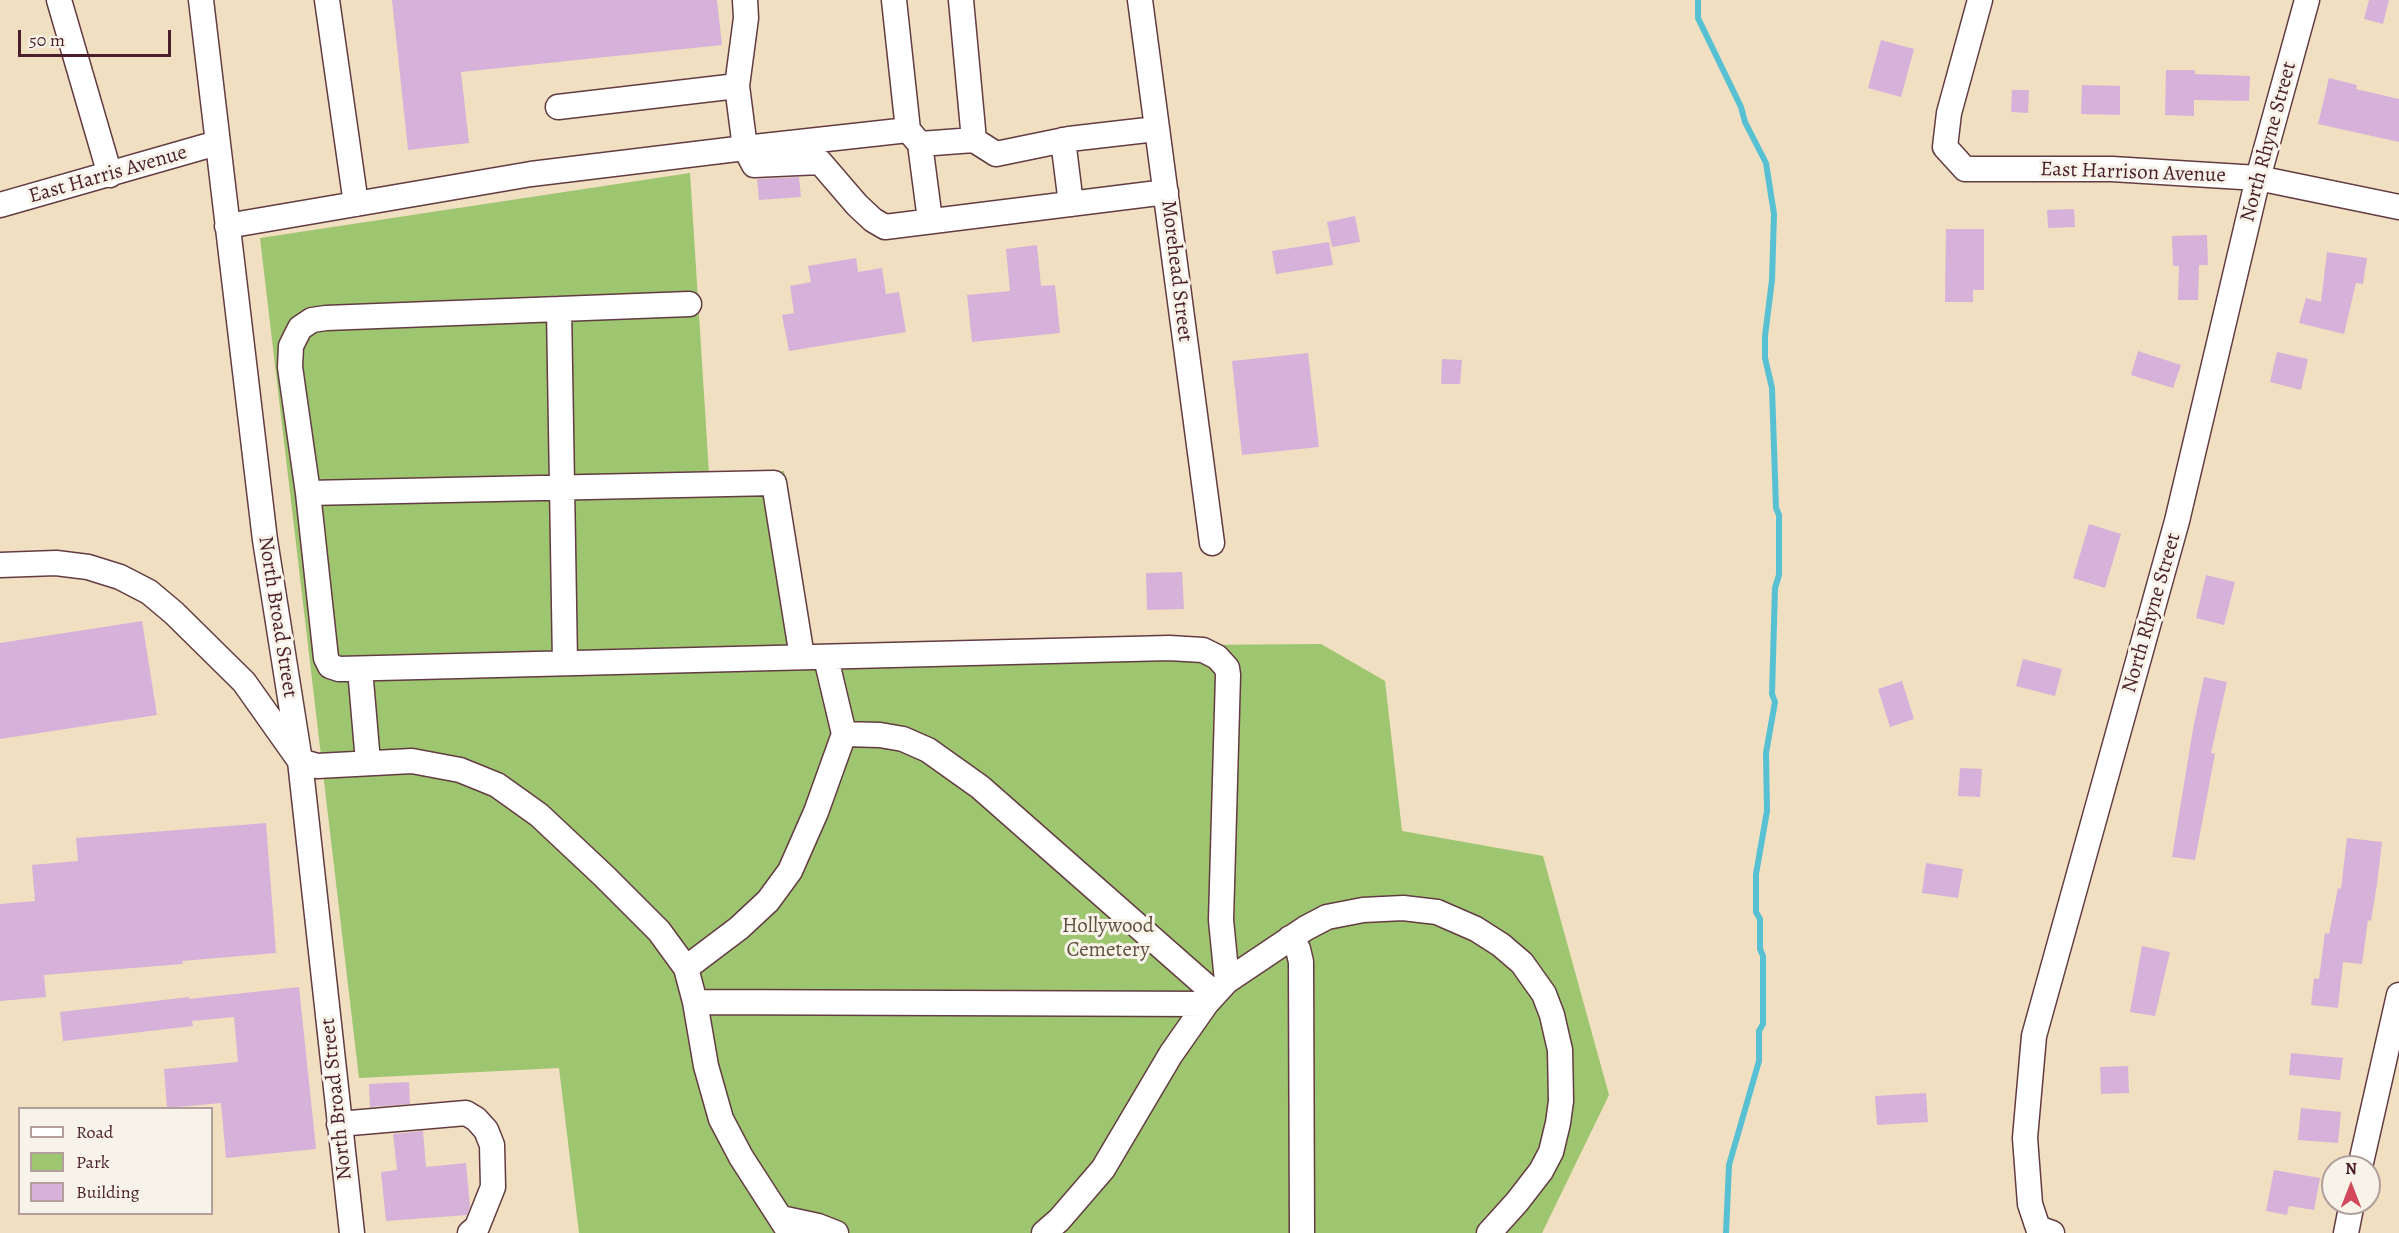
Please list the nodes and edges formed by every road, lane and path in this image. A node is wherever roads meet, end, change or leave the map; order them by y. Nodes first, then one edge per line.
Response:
1 (59, 0) edge
2 (201, 0) edge
3 (327, 0) edge
4 (744, 0) edge
5 (894, 0) edge
6 (961, 0) edge
7 (1140, 0) edge
8 (1980, 0) edge
9 (2307, 0) edge
10 (737, 86) junction
11 (558, 107) dead end
12 (1156, 129) junction
13 (914, 137) junction
14 (974, 140) junction
15 (1063, 140) junction
16 (216, 144) junction
17 (745, 148) junction
18 (110, 176) junction
19 (2258, 178) junction
20 (1166, 192) junction
21 (356, 204) junction
22 (1071, 204) junction
23 (0, 205) edge
24 (2399, 207) edge
25 (930, 220) junction
26 (226, 226) junction
27 (689, 304) dead end
28 (559, 309) junction
29 (563, 488) junction
30 (308, 493) junction
31 (1212, 543) dead end
32 (0, 565) edge
33 (802, 657) junction
34 (826, 658) junction
35 (565, 663) junction
36 (360, 669) junction
37 (844, 734) junction
38 (300, 760) junction
39 (368, 762) junction
40 (1290, 938) junction
41 (686, 968) junction
42 (1216, 992) junction
43 (2399, 995) edge
44 (695, 1002) junction
45 (339, 1124) junction
46 (2363, 1155) edge
47 (2350, 1215) edge
48 (785, 1225) edge
49 (2045, 1231) edge
50 (352, 1233) edge
51 (470, 1233) edge
52 (837, 1233) edge
53 (1044, 1233) edge
54 (1302, 1233) edge
55 (1489, 1233) edge
56 (2346, 1233) edge

1 - 18 street
2 - 16 street, North Broad Street
3 - 21 street
4 - 10 street
5 - 13 street
6 - 14 street
7 - 12 street, Morehead Street
8 - 19 street, East Harrison Avenue
9 - 19 street, North Rhyne Street
10 - 11 street
10 - 17 street
12 - 15 street
12 - 20 street, Morehead Street
13 - 14 street
13 - 17 street
13 - 25 street
14 - 15 street
15 - 22 street
16 - 18 street, East Harris Avenue
16 - 26 street, North Broad Street
17 - 21 street
17 - 25 street
18 - 23 street, East Harris Avenue
19 - 24 street, East Harrison Avenue
19 - 49 street, North Rhyne Street
20 - 22 street
20 - 31 street, Morehead Street
21 - 26 street
22 - 25 street
26 - 38 street, North Broad Street
27 - 28 street
28 - 29 street
28 - 30 street
29 - 30 street
29 - 33 street
29 - 35 street
30 - 36 street
32 - 38 street
33 - 34 street
33 - 35 street
34 - 37 street
34 - 42 street
35 - 36 street
36 - 39 street
37 - 41 street
37 - 42 street
38 - 39 street
38 - 45 street, North Broad Street
39 - 41 street
40 - 42 street
40 - 54 street
40 - 55 street
41 - 44 street
42 - 44 street
42 - 53 street
43 - 46 street
44 - 48 street
45 - 50 street, North Broad Street
45 - 51 street
47 - 56 street
48 - 52 street

